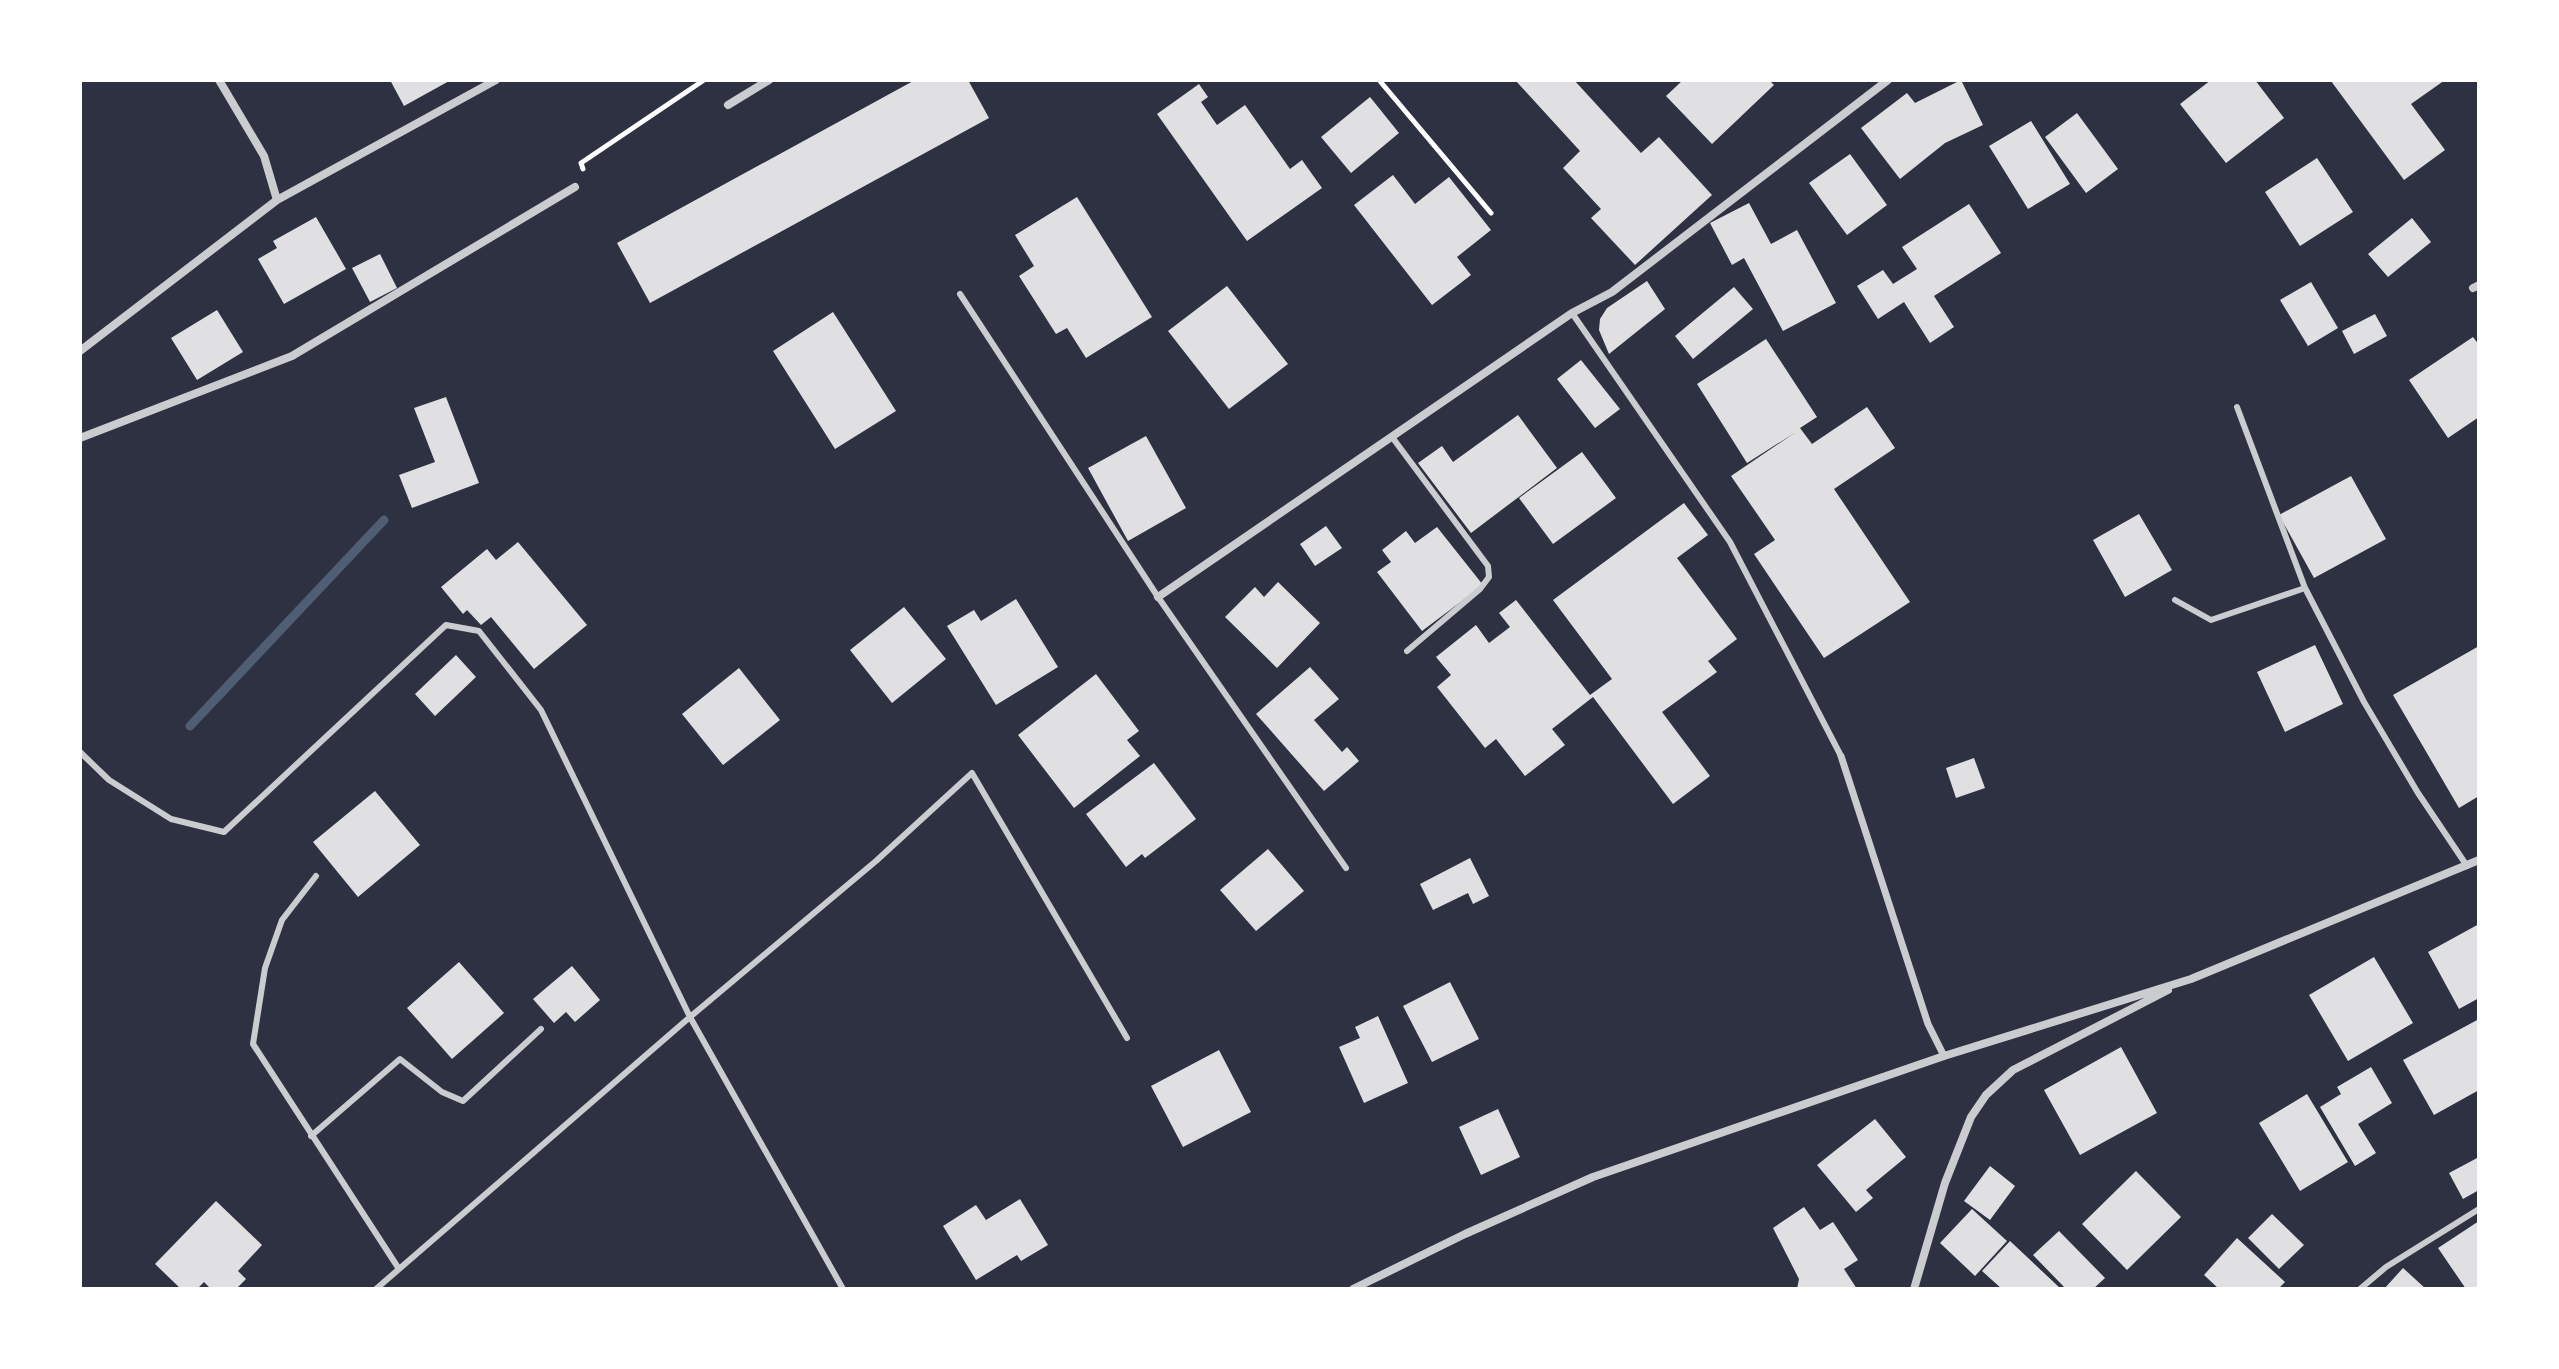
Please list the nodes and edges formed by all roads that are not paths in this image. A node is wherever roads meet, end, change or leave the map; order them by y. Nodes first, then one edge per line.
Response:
1 (219, 80) edge
2 (496, 80) edge
3 (769, 80) edge
4 (1888, 80) edge
5 (728, 105) dead end
6 (575, 187) dead end
7 (277, 200) junction
8 (960, 294) dead end
9 (1572, 313) junction
10 (80, 351) edge
11 (2237, 407) dead end
12 (1392, 437) junction
13 (80, 438) edge
14 (2305, 588) junction
15 (1158, 597) junction
16 (2175, 600) dead end
17 (1407, 651) dead end
18 (80, 752) edge
19 (1841, 756) joint
20 (2479, 860) edge
21 (2467, 866) junction
22 (1346, 868) dead end
23 (316, 876) dead end
24 (2191, 979) junction
25 (690, 1017) junction
26 (541, 1029) dead end
27 (1127, 1038) dead end
28 (1944, 1056) junction
29 (311, 1136) junction
30 (2479, 1209) edge
31 (399, 1269) junction
32 (376, 1289) edge
33 (843, 1289) edge
34 (1353, 1289) edge
35 (1914, 1289) edge
36 (2360, 1289) edge

1 - 7 street
2 - 7 street
3 - 5 street
4 - 9 street
6 - 13 street
7 - 10 street
8 - 15 lane
9 - 12 street
9 - 19 lane
11 - 14 lane
12 - 15 street
12 - 17 lane
14 - 16 lane
14 - 21 lane
15 - 22 lane
18 - 25 lane
19 - 28 street
20 - 21 street
21 - 24 street
23 - 29 lane
24 - 28 street
24 - 35 street
25 - 27 lane
25 - 31 lane
25 - 33 lane
26 - 29 lane
28 - 34 street
29 - 31 lane
30 - 36 lane
31 - 32 lane

